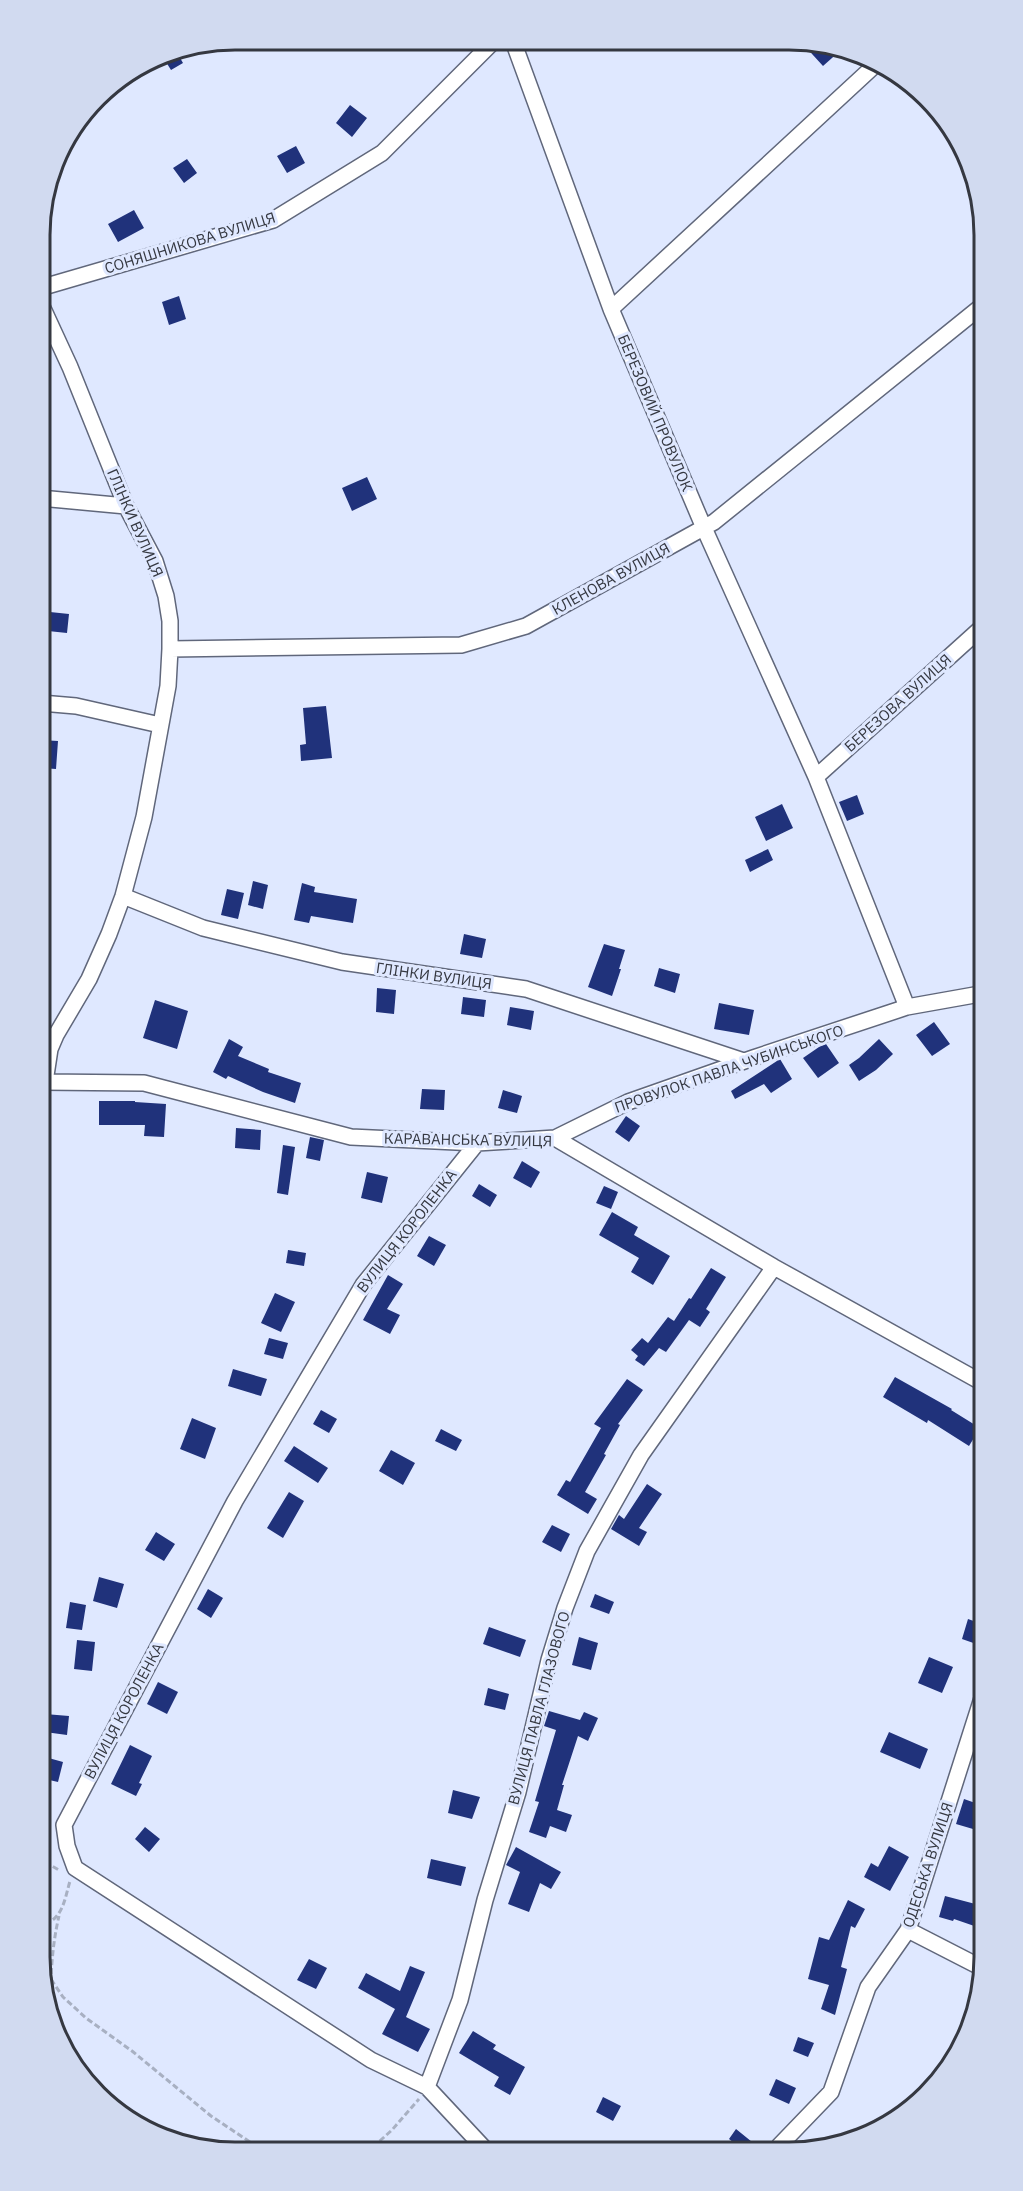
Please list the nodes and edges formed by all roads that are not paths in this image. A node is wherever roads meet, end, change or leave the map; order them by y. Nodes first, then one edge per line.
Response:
1 (485, 50) edge
2 (516, 50) edge
3 (870, 69) edge
4 (50, 285) edge
5 (611, 309) junction
6 (974, 312) edge
7 (50, 324) edge
8 (50, 499) edge
9 (126, 506) junction
10 (704, 528) junction
11 (974, 635) edge
12 (170, 650) junction
13 (50, 704) edge
14 (160, 724) junction
15 (816, 777) junction
16 (123, 896) junction
17 (974, 995) edge
18 (907, 1007) junction
19 (50, 1052) edge
20 (744, 1061) junction
21 (50, 1082) edge
22 (555, 1138) junction
23 (477, 1143) junction
24 (774, 1267) junction
25 (973, 1378) edge
26 (973, 1726) edge
27 (908, 1930) junction
28 (973, 1963) edge
29 (427, 2087) junction
30 (478, 2142) edge
31 (783, 2142) edge

1 - 4 street, СОНЯШНИКОВА ВУЛИЦЯ
2 - 5 street, БЕРЕЗОВИЙ ПРОВУЛОК
3 - 5 street
5 - 10 street, БЕРЕЗОВИЙ ПРОВУЛОК
6 - 10 street, КЛЕНОВА ВУЛИЦЯ
7 - 9 street, ГЛІНКИ ВУЛИЦЯ
8 - 9 street
9 - 12 street, ГЛІНКИ ВУЛИЦЯ
10 - 12 street, КЛЕНОВА ВУЛИЦЯ
10 - 15 street, БЕРЕЗОВИЙ ПРОВУЛОК
11 - 15 street, БЕРЕЗОВА ВУЛИЦЯ
12 - 14 street, ГЛІНКИ ВУЛИЦЯ
13 - 14 street
14 - 16 street, ГЛІНКИ ВУЛИЦЯ
15 - 18 street
16 - 19 street, ГЛІНКИ ВУЛИЦЯ
16 - 20 street, ГЛІНКИ ВУЛИЦЯ
17 - 18 street, ПРОВУЛОК ПАВЛА ЧУБИНСЬКОГО
18 - 20 street, ПРОВУЛОК ПАВЛА ЧУБИНСЬКОГО
20 - 22 street, ПРОВУЛОК ПАВЛА ЧУБИНСЬКОГО
21 - 23 street, КАРАВАНСЬКА ВУЛИЦЯ
22 - 23 street, КАРАВАНСЬКА ВУЛИЦЯ
22 - 24 street, КАРАВАНСЬКА ВУЛИЦЯ
23 - 29 street, ВУЛИЦЯ КОРОЛЕНКА
24 - 25 street, КАРАВАНСЬКА ВУЛИЦЯ
24 - 29 street, ВУЛИЦЯ ПАВЛА ГЛАЗОВОГО
26 - 27 street, ОДЕСЬКА ВУЛИЦЯ
27 - 28 street
27 - 31 street, ОДЕСЬКА ВУЛИЦЯ
29 - 30 street

